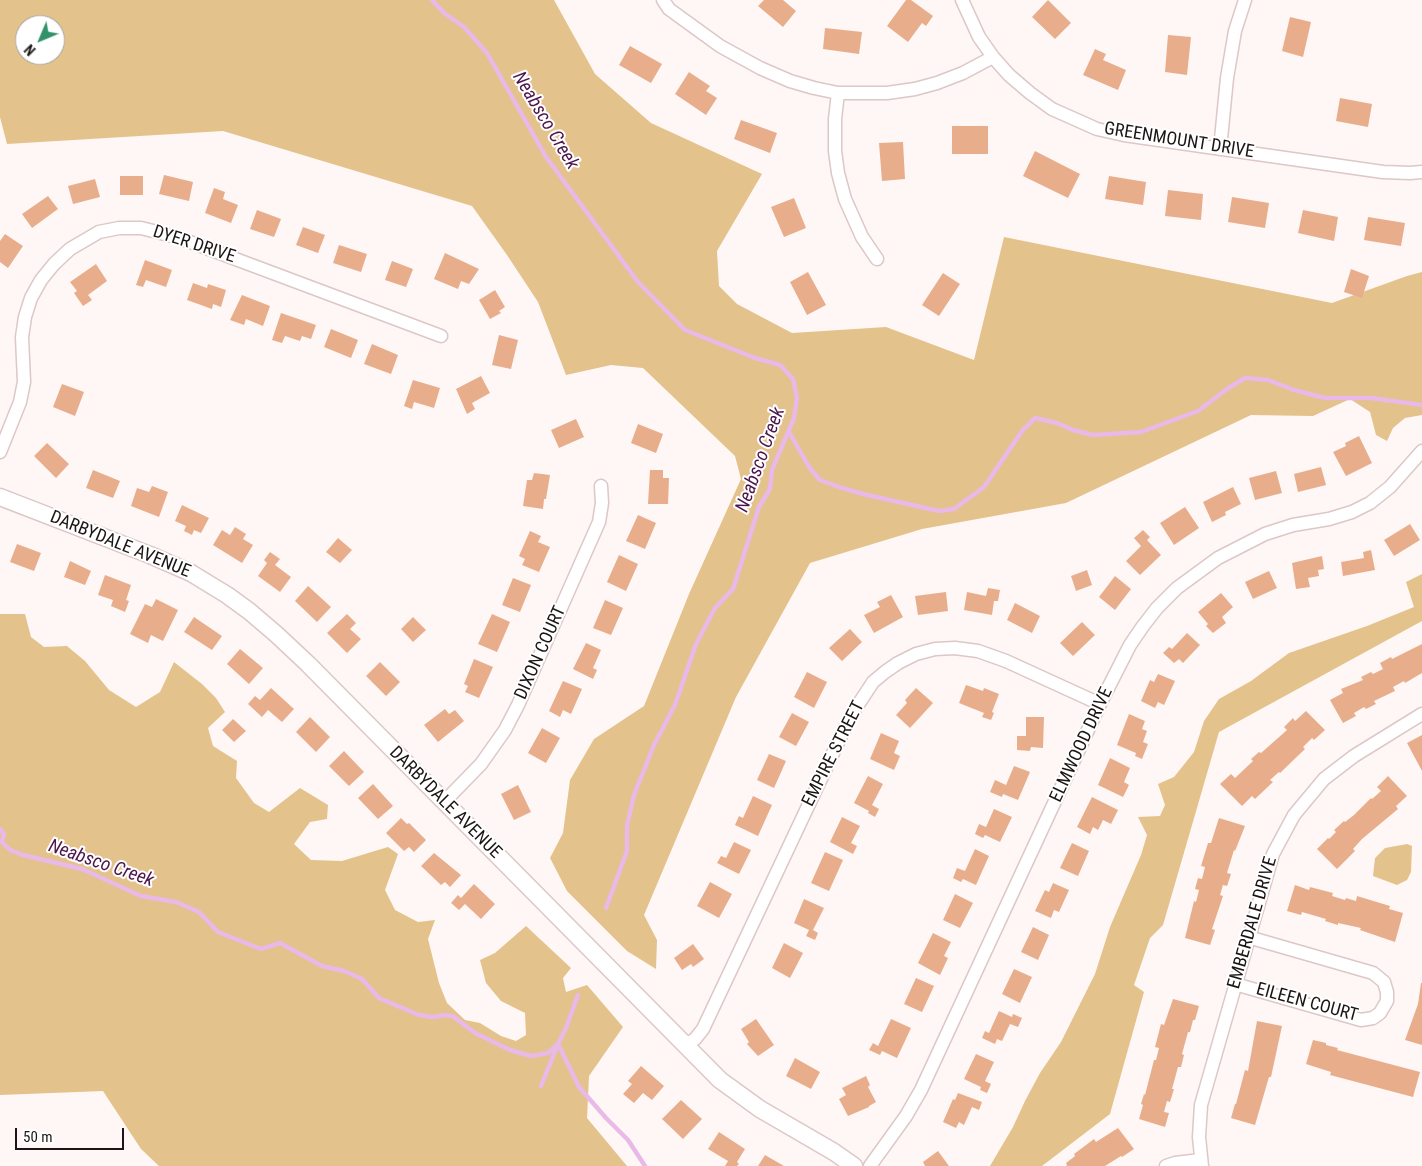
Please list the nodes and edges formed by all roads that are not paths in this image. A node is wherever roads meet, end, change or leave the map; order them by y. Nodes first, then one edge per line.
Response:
1 (662, 0) edge
2 (962, 0) edge
3 (1245, 0) edge
4 (993, 57) junction
5 (838, 93) junction
6 (1220, 149) junction
7 (1422, 172) edge
8 (877, 259) dead end
9 (441, 336) dead end
10 (1422, 451) edge
11 (0, 452) edge
12 (601, 486) dead end
13 (0, 497) edge
14 (1100, 704) junction
15 (1422, 714) edge
16 (444, 802) junction
17 (1248, 937) junction
18 (1235, 984) junction
19 (684, 1046) junction
20 (1201, 1163) edge
21 (854, 1166) edge
22 (870, 1166) edge
23 (1166, 1166) edge

1 - 5 street
2 - 4 street, GREENMOUNT DRIVE
3 - 6 street
4 - 5 street
4 - 6 street, GREENMOUNT DRIVE
5 - 8 street
6 - 7 street, GREENMOUNT DRIVE
9 - 11 street, DYER DRIVE
10 - 14 street, ELMWOOD DRIVE
12 - 16 street, DIXON COURT
13 - 16 street, DARBYDALE AVENUE
14 - 19 street, EMPIRE STREET
14 - 22 street, ELMWOOD DRIVE
15 - 17 street, EMBERDALE DRIVE
16 - 19 street, DARBYDALE AVENUE
17 - 18 street, EMBERDALE DRIVE
17 - 18 street, EILEEN COURT
18 - 20 street, EMBERDALE DRIVE
19 - 21 street, DARBYDALE AVENUE
20 - 23 street

